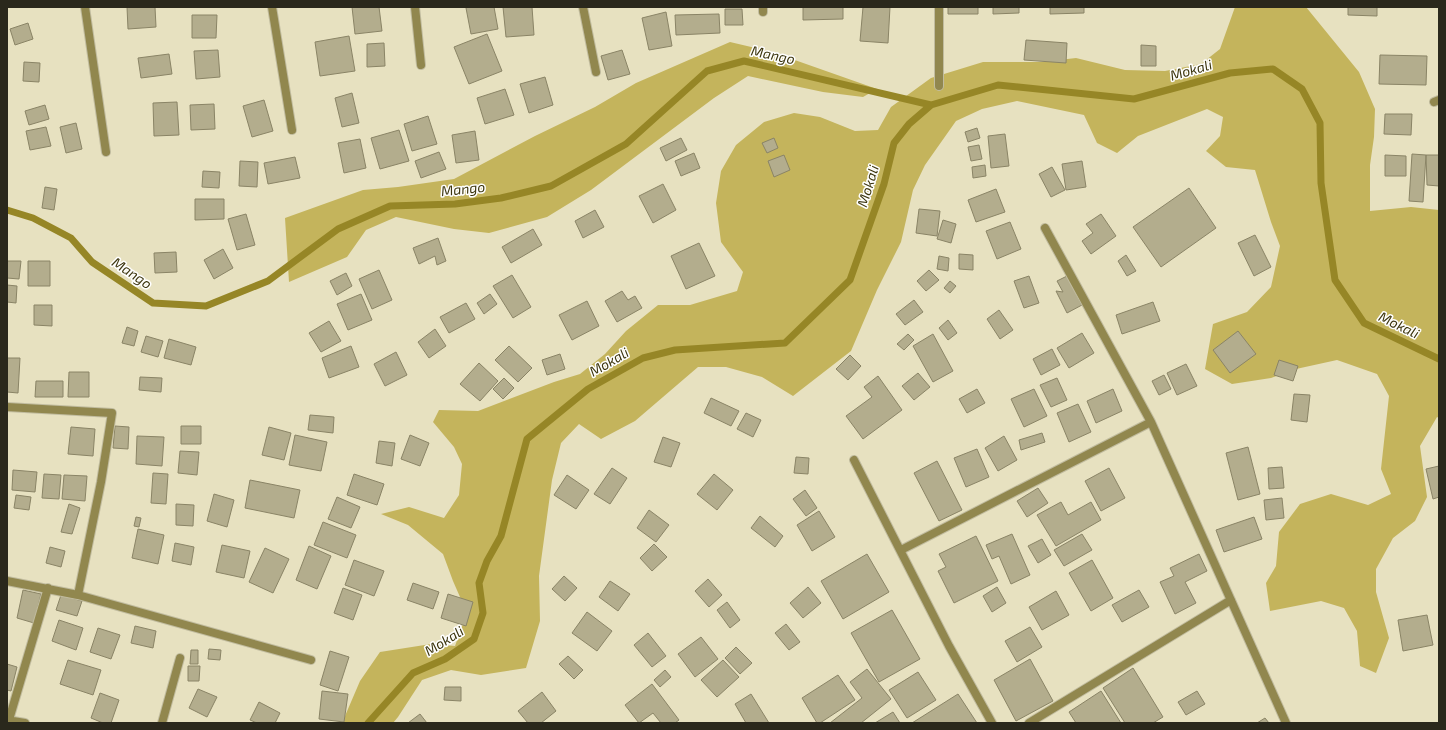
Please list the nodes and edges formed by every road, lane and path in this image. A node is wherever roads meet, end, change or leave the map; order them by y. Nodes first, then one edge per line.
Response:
1 (85, 7) edge
2 (272, 7) edge
3 (415, 7) edge
4 (584, 7) edge
5 (939, 7) edge
6 (421, 65) dead end
7 (596, 72) dead end
8 (938, 86) dead end
9 (292, 130) dead end
10 (106, 152) dead end
11 (1045, 228) dead end
12 (7, 407) edge
13 (1151, 422) junction
14 (854, 460) dead end
15 (901, 550) junction
16 (7, 581) edge
17 (48, 588) junction
18 (78, 595) junction
19 (1231, 600) junction
20 (180, 658) dead end
21 (311, 660) dead end
22 (8, 721) edge
23 (25, 723) edge
24 (162, 723) edge
25 (992, 723) edge
26 (1029, 723) edge
27 (1286, 723) edge

1 - 10 street
2 - 9 street
3 - 6 street
4 - 7 street
5 - 8 street
11 - 13 street
12 - 18 street
13 - 15 street
13 - 19 street
14 - 15 street
15 - 25 street
16 - 17 street
17 - 18 street
17 - 22 street
18 - 21 street
19 - 26 street
19 - 27 street
20 - 24 street
22 - 23 street

